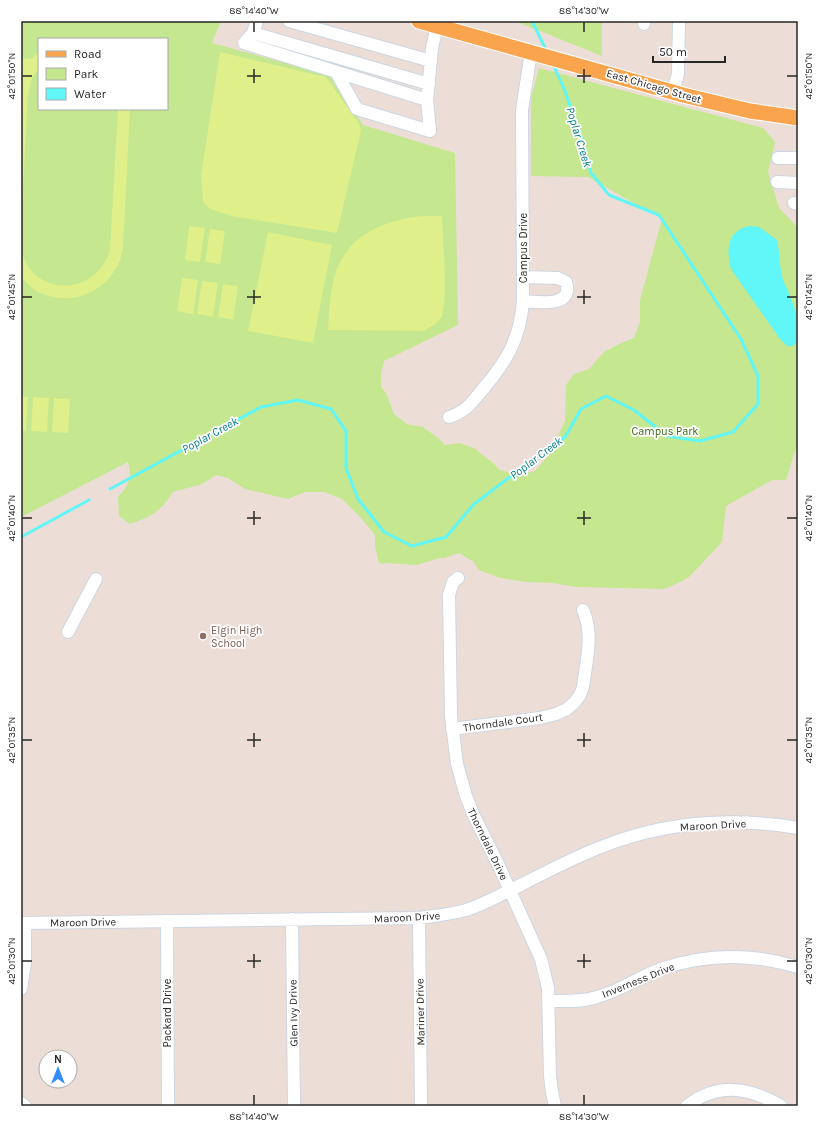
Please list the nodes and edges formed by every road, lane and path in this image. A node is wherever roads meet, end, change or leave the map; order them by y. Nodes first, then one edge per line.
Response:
1 (257, 21) edge
2 (289, 21) edge
3 (419, 21) edge
4 (679, 21) edge
5 (437, 26) junction
6 (253, 33) junction
7 (531, 52) junction
8 (431, 61) junction
9 (336, 72) junction
10 (429, 84) junction
11 (673, 92) junction
12 (427, 100) junction
13 (798, 118) edge
14 (778, 158) dead end
15 (798, 158) edge
16 (777, 182) dead end
17 (798, 183) edge
18 (523, 277) junction
19 (523, 301) junction
20 (448, 417) dead end
21 (458, 578) dead end
22 (96, 579) dead end
23 (583, 610) dead end
24 (68, 632) dead end
25 (452, 729) junction
26 (798, 828) edge
27 (510, 890) junction
28 (419, 918) junction
29 (292, 919) junction
30 (166, 921) junction
31 (23, 923) edge
32 (798, 967) edge
33 (21, 989) edge
34 (549, 1001) junction
35 (21, 1103) edge
36 (25, 1106) edge
37 (168, 1106) edge
38 (294, 1106) edge
39 (421, 1106) edge
40 (555, 1106) edge
41 (687, 1106) edge
42 (781, 1106) edge

1 - 6 street
2 - 8 street
3 - 5 main road, East Chicago Street
4 - 11 street
5 - 7 main road, East Chicago Street
5 - 8 street
6 - 9 street
6 - 10 street
7 - 11 main road, East Chicago Street
7 - 18 street, Campus Drive
8 - 10 street
9 - 12 street
9 - 12 street
10 - 12 street
11 - 13 main road, East Chicago Street
14 - 15 street
16 - 17 street
18 - 19 street, Campus Drive
18 - 19 street
19 - 20 street, Campus Drive
21 - 25 street, Thorndale Drive
22 - 24 street
23 - 25 street, Thorndale Court
25 - 27 street, Thorndale Drive
26 - 27 street, Maroon Drive
27 - 28 street, Maroon Drive
27 - 34 street, Thorndale Drive
28 - 29 street, Maroon Drive
28 - 39 street, Mariner Drive
29 - 30 street, Maroon Drive
29 - 38 street, Glen Ivy Drive
30 - 31 street, Maroon Drive
30 - 37 street, Packard Drive
31 - 33 street
32 - 34 street, Inverness Drive
34 - 40 street, Thorndale Drive
35 - 36 street
41 - 42 street

